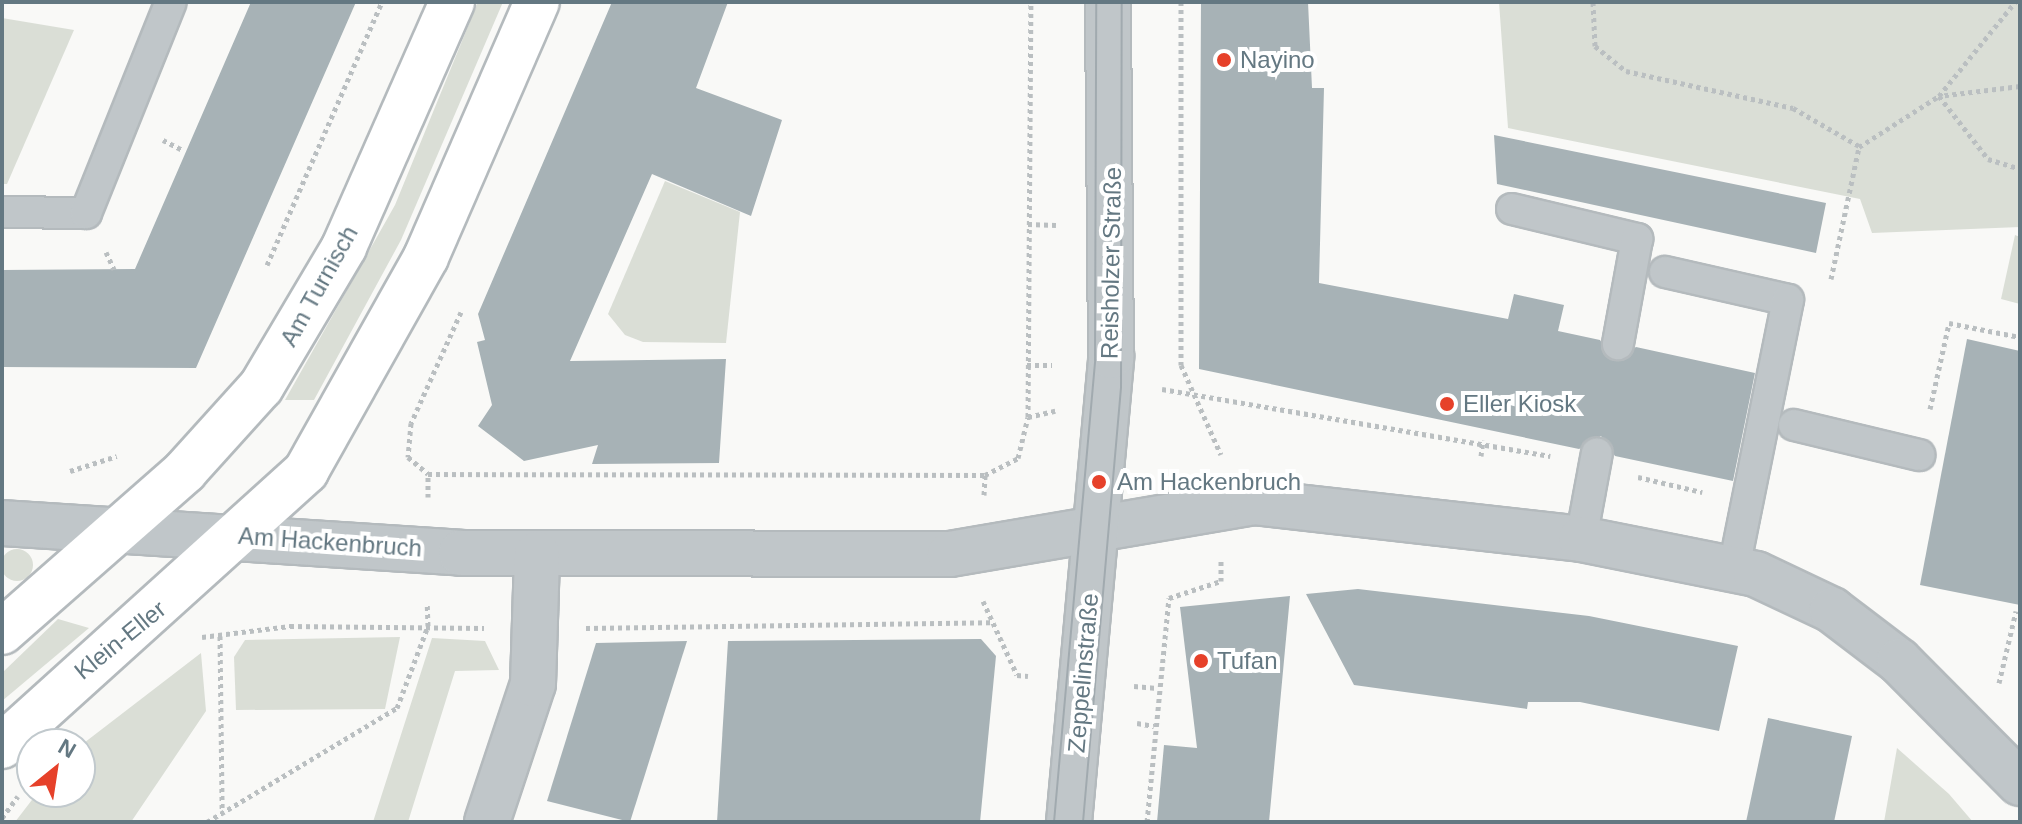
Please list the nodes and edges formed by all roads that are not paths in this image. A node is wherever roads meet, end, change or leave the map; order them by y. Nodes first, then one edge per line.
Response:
1 (171, 2) edge
2 (452, 2) edge
3 (537, 2) edge
4 (1108, 2) edge
5 (1512, 209) dead end
6 (2, 212) edge
7 (1665, 272) dead end
8 (1618, 344) dead end
9 (1794, 425) dead end
10 (1919, 455) road end
11 (1595, 460) road end
12 (2, 523) edge
13 (1098, 525) junction
14 (123, 526) junction
15 (239, 535) junction
16 (1581, 539) junction
17 (537, 554) junction
18 (1734, 569) junction
19 (2, 632) edge
20 (2, 746) edge
21 (2020, 783) edge
22 (487, 822) edge
23 (1069, 822) edge

1 - 6 lane
2 - 14 main road, Am Turnisch
3 - 15 main road
4 - 13 street, Reisholzer Straße
5 - 8 lane
7 - 18 lane
9 - 10 lane
11 - 16 lane
12 - 14 street, Am Hackenbruch
13 - 16 street, Am Hackenbruch
13 - 17 street, Am Hackenbruch
13 - 23 street, Zeppelinstraße
14 - 15 street, Am Hackenbruch
14 - 19 main road
15 - 17 street, Am Hackenbruch
15 - 20 main road, Klein-Eller
16 - 18 street, Am Hackenbruch
17 - 22 street
18 - 21 street, Am Hackenbruch

